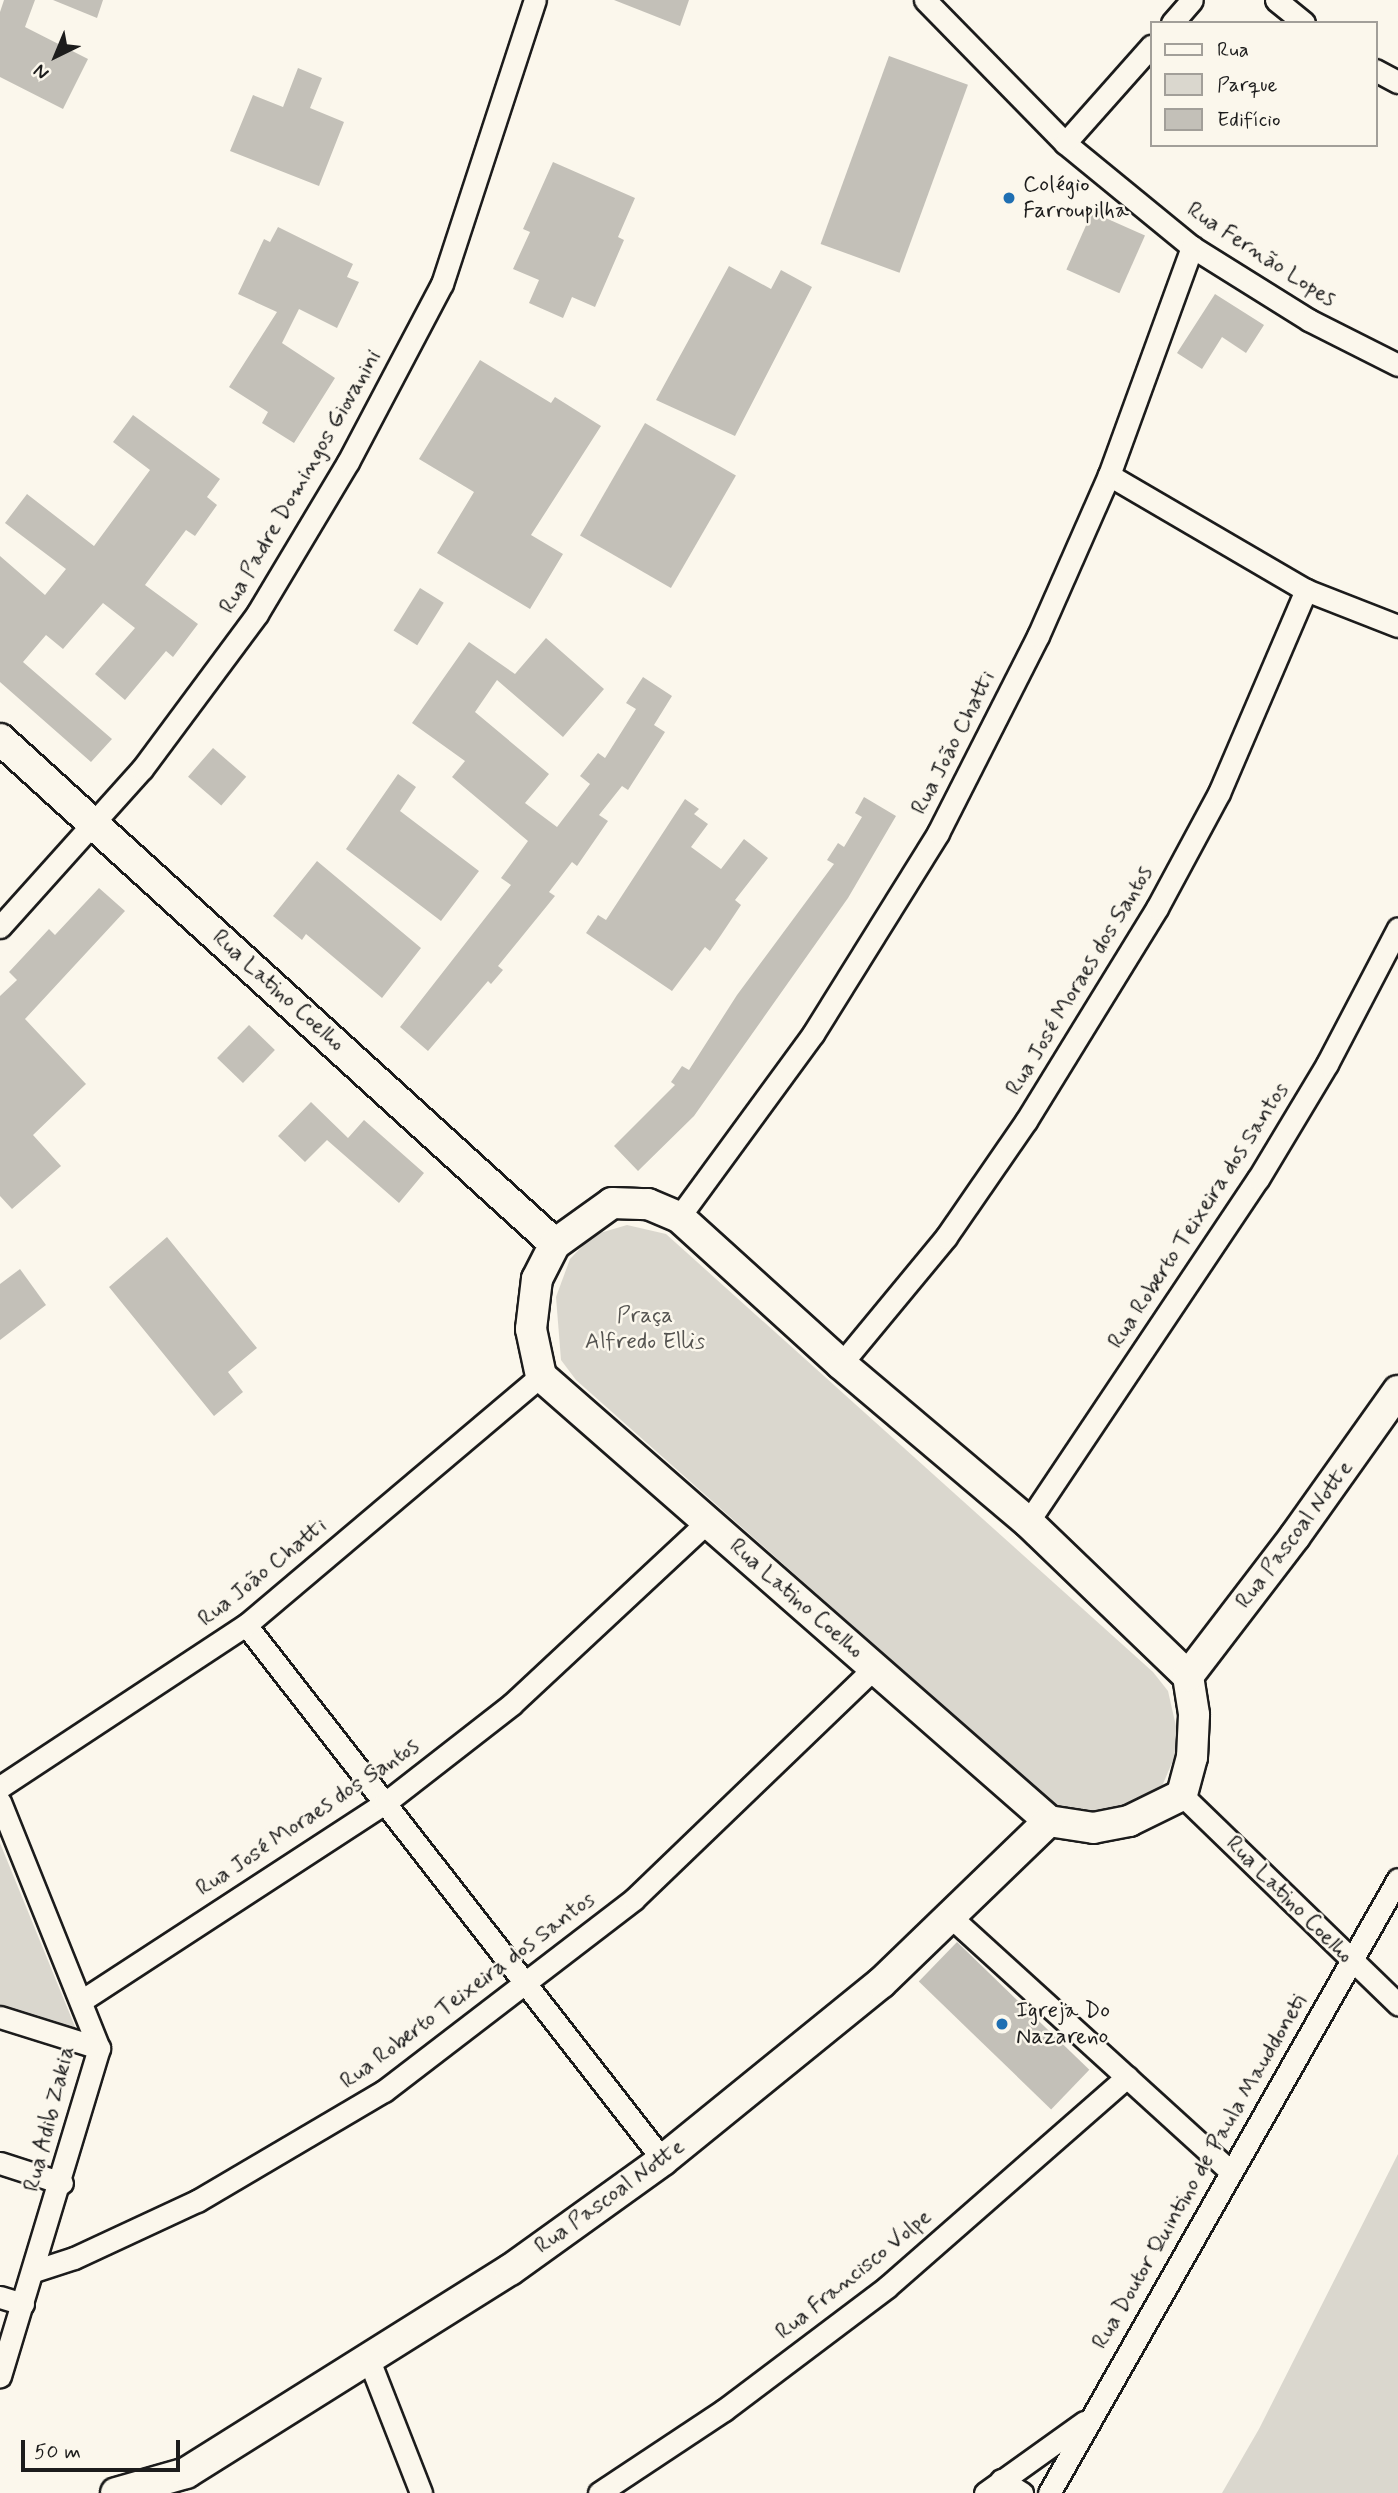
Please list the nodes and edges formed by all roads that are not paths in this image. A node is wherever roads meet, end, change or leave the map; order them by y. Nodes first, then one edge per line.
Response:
1 (535, 0) edge
2 (925, 0) edge
3 (1192, 0) edge
4 (1276, 0) edge
5 (1174, 21) edge
6 (1302, 21) edge
7 (1150, 47) edge
8 (1377, 70) edge
9 (1398, 82) edge
10 (1065, 143) junction
11 (1192, 247) junction
12 (1398, 365) edge
13 (1108, 475) junction
14 (1306, 590) junction
15 (1398, 626) edge
16 (0, 739) edge
17 (94, 824) junction
18 (0, 927) edge
19 (1398, 928) edge
20 (678, 1217) junction
21 (555, 1244) junction
22 (841, 1364) junction
23 (541, 1376) junction
24 (1398, 1391) edge
25 (707, 1522) junction
26 (1028, 1522) junction
27 (246, 1625) junction
28 (874, 1668) junction
29 (1188, 1676) junction
30 (0, 1787) edge
31 (1182, 1795) junction
32 (0, 1802) edge
33 (385, 1803) junction
34 (1049, 1821) junction
35 (1398, 1879) edge
36 (952, 1918) junction
37 (1351, 1962) junction
38 (526, 1982) junction
39 (81, 2001) junction
40 (1398, 2004) edge
41 (0, 2017) edge
42 (99, 2048) junction
43 (1127, 2077) junction
44 (663, 2160) junction
45 (0, 2163) edge
46 (1231, 2172) junction
47 (62, 2183) junction
48 (34, 2271) junction
49 (0, 2297) edge
50 (23, 2304) junction
51 (369, 2360) junction
52 (0, 2376) edge
53 (1088, 2419) junction
54 (190, 2483) edge
55 (993, 2487) edge
56 (116, 2493) edge
57 (421, 2493) edge
58 (599, 2493) edge
59 (1022, 2493) edge
60 (1049, 2493) edge

1 - 17 street, Rua Padre Domingos Giovanini
2 - 10 street, Rua Fernão Lopes
3 - 5 street
4 - 6 street
7 - 10 street
8 - 9 street
10 - 11 street, Rua Fernão Lopes
11 - 12 street, Rua Fernão Lopes
11 - 13 street, Rua João Chatti
13 - 14 street
13 - 20 street, Rua João Chatti
14 - 15 street
14 - 22 street, Rua José Moraes dos Santos
16 - 17 street, Rua Latino Coelho
17 - 18 street, Rua Padre Domingos Giovanini
17 - 21 street, Rua Latino Coelho
19 - 26 street, Rua Roberto Teixeira dos Santos
20 - 21 street
20 - 22 street
21 - 23 street
22 - 26 street
23 - 25 street, Rua Latino Coelho
23 - 27 street, Rua João Chatti
24 - 29 street, Rua Pascoal Notte
25 - 28 street, Rua Latino Coelho
25 - 33 street, Rua José Moraes dos Santos
26 - 29 street
27 - 30 street, Rua João Chatti
27 - 33 street
28 - 34 street, Rua Latino Coelho
28 - 38 street, Rua Roberto Teixeira dos Santos
29 - 31 street
31 - 34 street
31 - 37 street, Rua Latino Coelho
32 - 39 street, Rua Adib Zakia
33 - 38 street
33 - 39 street, Rua José Moraes dos Santos
34 - 36 street, Rua Pascoal Notte
35 - 37 street, Rua Doutor Quintino de Paula Mauddoneti
36 - 43 street
36 - 44 street, Rua Pascoal Notte
37 - 40 street, Rua Latino Coelho
37 - 46 street, Rua Doutor Quintino de Paula Mauddoneti
38 - 44 street
38 - 48 street, Rua Roberto Teixeira dos Santos
39 - 42 street, Rua Adib Zakia
41 - 42 street
42 - 47 street, Rua Adib Zakia
43 - 46 street
43 - 58 street, Rua Francisco Volpe
44 - 51 street, Rua Pascoal Notte
45 - 47 street
46 - 53 street, Rua Doutor Quintino de Paula Mauddoneti
47 - 48 street, Rua Adib Zakia
48 - 50 street, Rua Adib Zakia
49 - 50 street
50 - 52 street, Rua Adib Zakia
51 - 54 street, Rua Pascoal Notte
51 - 57 street
53 - 55 street
53 - 60 street, Rua Doutor Quintino de Paula Mauddoneti
54 - 56 street, Rua Pascoal Notte
55 - 59 street

